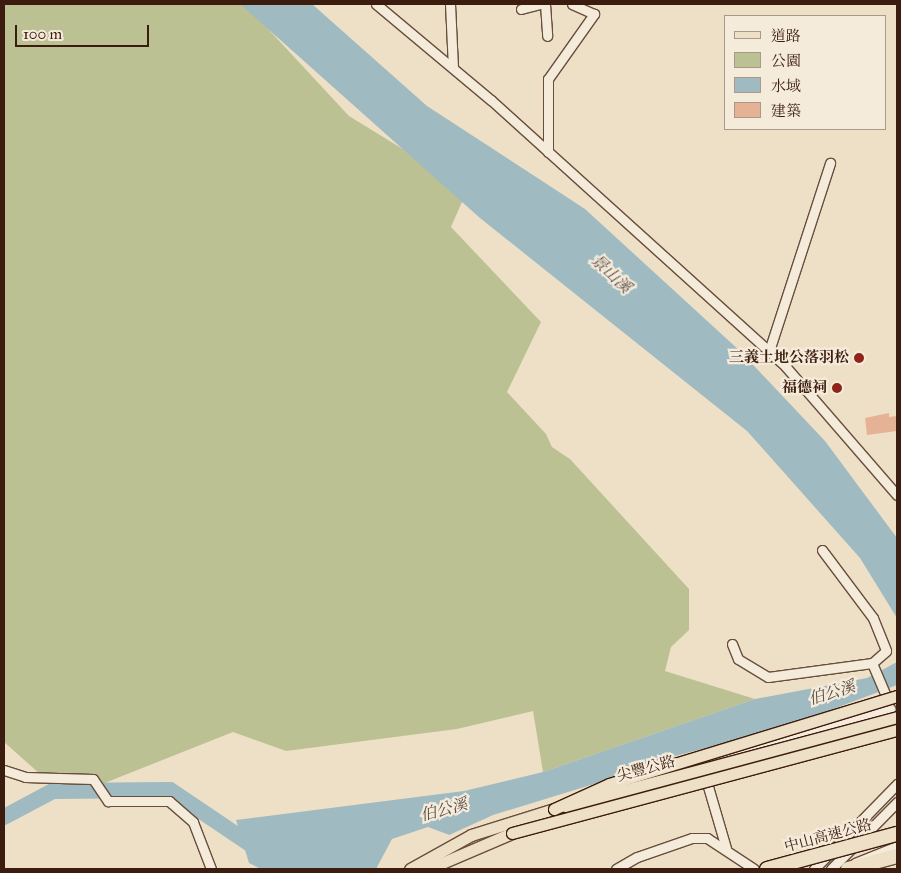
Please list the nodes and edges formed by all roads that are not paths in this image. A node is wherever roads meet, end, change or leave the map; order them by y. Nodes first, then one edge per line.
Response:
1 (376, 4) edge
2 (450, 4) edge
3 (540, 4) edge
4 (545, 4) edge
5 (572, 4) edge
6 (521, 9) dead end
7 (547, 36) dead end
8 (454, 68) junction
9 (548, 152) junction
10 (830, 163) dead end
11 (769, 351) junction
12 (897, 495) edge
13 (822, 550) dead end
14 (732, 644) dead end
15 (874, 668) junction
16 (891, 695) edge
17 (894, 713) edge
18 (897, 722) edge
19 (897, 730) edge
20 (4, 770) edge
21 (897, 784) edge
22 (897, 802) edge
23 (554, 809) junction
24 (897, 834) edge
25 (844, 840) junction
26 (897, 846) edge
27 (726, 848) junction
28 (854, 849) junction
29 (897, 856) edge
30 (211, 869) edge
31 (410, 869) edge
32 (428, 869) edge
33 (616, 869) edge
34 (754, 869) edge
35 (767, 869) edge
36 (814, 869) edge
37 (831, 869) edge
38 (847, 869) edge

1 - 8 street
2 - 8 street
3 - 6 street
4 - 7 street
5 - 9 street
8 - 9 street
9 - 11 street
10 - 11 street
11 - 12 street
13 - 15 street
14 - 15 street
15 - 16 street
16 - 17 street
16 - 23 main road, bridge
17 - 18 street
17 - 23 main road, 尖豐公路, bridge
17 - 27 street
19 - 32 main road, 尖豐公路, bridge
20 - 30 street
21 - 25 street
22 - 28 street
23 - 31 main road, 尖豐公路
24 - 35 highway, 中山高速公路, bridge
25 - 28 street
25 - 36 street
26 - 38 street
27 - 33 street
27 - 34 street
28 - 37 street
29 - 38 highway

